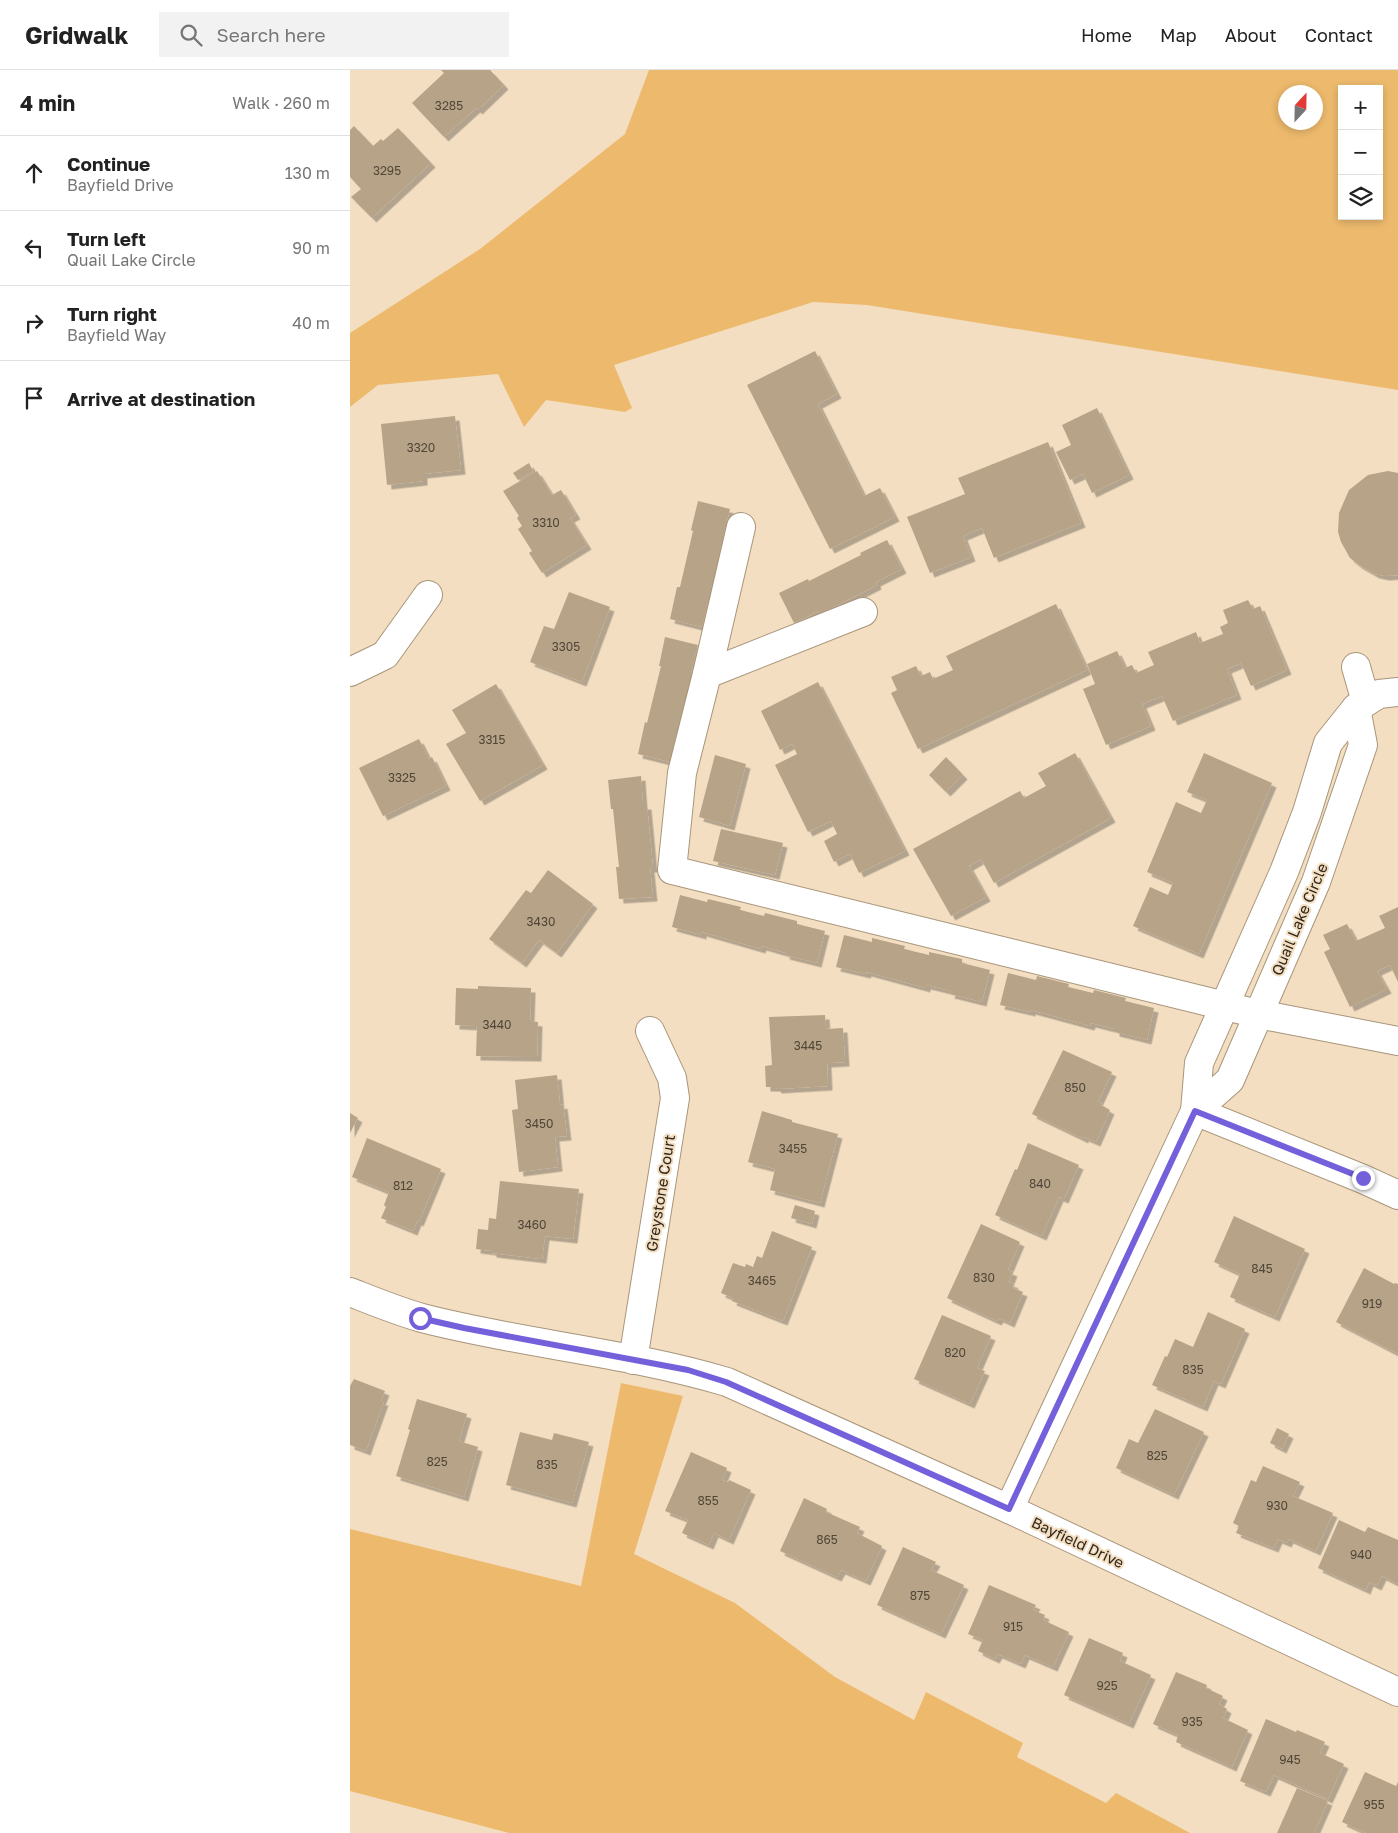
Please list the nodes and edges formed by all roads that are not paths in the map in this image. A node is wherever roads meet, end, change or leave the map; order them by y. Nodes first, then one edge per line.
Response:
1 (741, 527) dead end
2 (428, 595) dead end
3 (863, 612) dead end
4 (1356, 667) dead end
5 (350, 672) edge
6 (707, 674) junction
7 (1398, 692) edge
8 (1361, 705) junction
9 (1225, 1005) junction
10 (1258, 1014) junction
11 (650, 1031) dead end
12 (1398, 1041) edge
13 (1195, 1111) junction
14 (1398, 1195) edge
15 (350, 1292) edge
16 (633, 1360) junction
17 (1009, 1509) junction
18 (1398, 1692) edge

1 - 6 street
2 - 5 street
3 - 6 street
4 - 8 street
6 - 9 street
7 - 8 street, Quail Lake Circle
8 - 9 street, Quail Lake Circle
8 - 10 street, Quail Lake Circle
9 - 10 street
9 - 13 street, Quail Lake Circle
10 - 12 street
10 - 13 street, Quail Lake Circle
11 - 16 street, Greystone Court
13 - 14 street
13 - 17 street, Quail Lake Circle
15 - 16 street, Bayfield Drive
16 - 17 street, Bayfield Drive
17 - 18 street, Bayfield Drive

